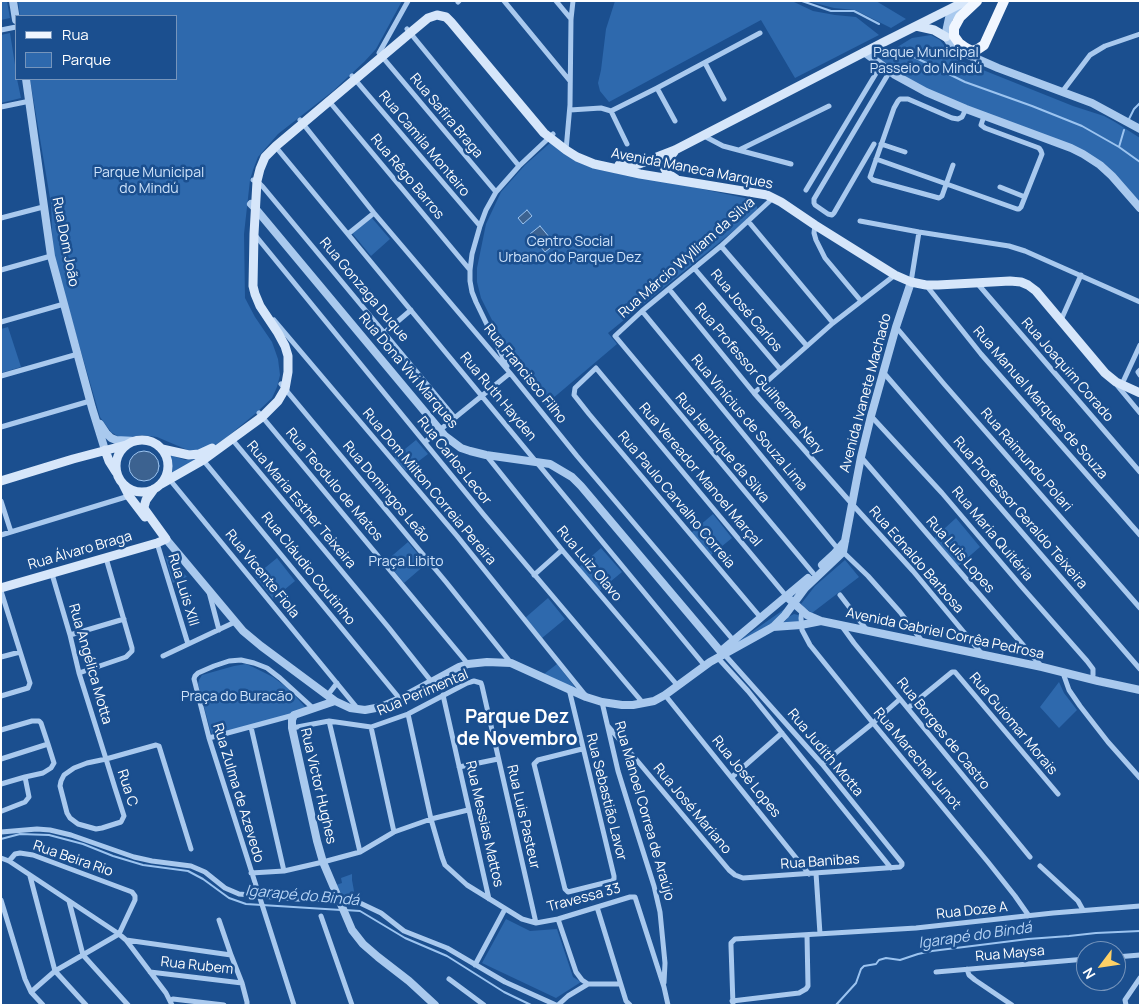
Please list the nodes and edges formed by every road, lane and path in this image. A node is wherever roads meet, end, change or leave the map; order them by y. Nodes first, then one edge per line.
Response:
1 (13, 1) edge
2 (408, 1) edge
3 (504, 1) edge
4 (556, 1) edge
5 (572, 1) edge
6 (977, 1) edge
7 (1004, 1) edge
8 (965, 2) edge
9 (15, 15) edge
10 (571, 19) junction
11 (915, 26) junction
12 (15, 27) edge
13 (1, 30) edge
14 (408, 31) junction
15 (760, 33) dead end
16 (1140, 34) edge
17 (946, 37) junction
18 (864, 52) junction
19 (380, 55) junction
20 (705, 63) junction
21 (881, 65) junction
22 (890, 71) junction
23 (353, 78) junction
24 (26, 80) edge
25 (571, 82) junction
26 (657, 88) junction
27 (1062, 92) junction
28 (724, 99) dead end
29 (327, 100) junction
30 (30, 101) junction
31 (829, 106) dead end
32 (1, 107) edge
33 (966, 109) junction
34 (570, 110) junction
35 (611, 111) junction
36 (984, 116) junction
37 (675, 121) dead end
38 (301, 122) junction
39 (1140, 129) edge
40 (551, 136) junction
41 (704, 136) junction
42 (627, 144) dead end
43 (874, 144) dead end
44 (881, 144) junction
45 (274, 145) junction
46 (567, 148) junction
47 (675, 150) junction
48 (739, 150) junction
49 (905, 152) dead end
50 (876, 159) junction
51 (792, 164) dead end
52 (953, 165) dead end
53 (519, 166) junction
54 (255, 181) junction
55 (679, 181) junction
56 (946, 184) junction
57 (1000, 187) dead end
58 (806, 190) dead end
59 (496, 192) junction
60 (1025, 197) junction
61 (774, 198) junction
62 (253, 206) junction
63 (43, 207) junction
64 (1140, 208) edge
65 (374, 213) junction
66 (1, 218) edge
67 (748, 221) junction
68 (860, 221) dead end
69 (815, 225) junction
70 (480, 226) junction
71 (919, 232) junction
72 (252, 233) junction
73 (348, 234) junction
74 (720, 246) junction
75 (51, 256) junction
76 (694, 268) junction
77 (1, 270) edge
78 (470, 270) junction
79 (895, 275) junction
80 (1081, 275) junction
81 (911, 282) junction
82 (977, 283) junction
83 (926, 285) junction
84 (669, 290) junction
85 (253, 299) junction
86 (862, 301) junction
87 (1140, 302) edge
88 (64, 304) junction
89 (411, 310) junction
90 (642, 311) junction
91 (1060, 320) junction
92 (1, 322) edge
93 (834, 323) junction
94 (896, 327) junction
95 (384, 333) junction
96 (615, 336) joint
97 (1140, 345) edge
98 (807, 346) junction
99 (78, 354) junction
100 (780, 369) junction
101 (1140, 370) edge
102 (883, 372) junction
103 (510, 373) junction
104 (1140, 375) edge
105 (1, 376) edge
106 (1111, 378) junction
107 (1122, 384) junction
108 (283, 386) junction
109 (754, 393) junction
110 (1140, 393) edge
111 (574, 395) joint
112 (482, 396) junction
113 (91, 404) junction
114 (1140, 413) edge
115 (261, 415) junction
116 (870, 416) junction
117 (455, 418) junction
118 (2, 425) edge
119 (439, 430) junction
120 (231, 438) junction
121 (425, 442) junction
122 (132, 443) junction
123 (162, 449) junction
124 (105, 450) junction
125 (486, 455) junction
126 (201, 457) junction
127 (861, 457) junction
128 (537, 462) junction
129 (1140, 472) edge
130 (120, 478) junction
131 (170, 480) junction
132 (1, 481) edge
133 (158, 487) junction
134 (129, 496) junction
135 (1, 501) edge
136 (852, 504) junction
137 (158, 529) junction
138 (10, 532) junction
139 (1, 535) edge
140 (1140, 535) edge
141 (166, 538) junction
142 (157, 543) junction
143 (562, 550) junction
144 (841, 550) junction
145 (106, 558) junction
146 (813, 573) junction
147 (52, 574) junction
148 (534, 575) junction
149 (208, 589) junction
150 (1, 590) edge
151 (840, 595) dead end
152 (786, 597) junction
153 (793, 604) junction
154 (1140, 608) edge
155 (802, 611) junction
156 (761, 618) junction
157 (124, 619) junction
158 (822, 620) junction
159 (235, 622) junction
160 (840, 624) junction
161 (801, 625) junction
162 (750, 627) junction
163 (773, 627) junction
164 (866, 629) junction
165 (219, 630) junction
166 (70, 635) junction
167 (754, 637) junction
168 (734, 641) junction
169 (922, 641) junction
170 (188, 644) junction
171 (20, 652) junction
172 (982, 654) junction
173 (163, 656) dead end
174 (719, 656) junction
175 (1, 657) edge
176 (511, 663) junction
177 (468, 664) junction
178 (705, 666) junction
179 (1042, 667) junction
180 (1140, 669) edge
181 (1093, 672) junction
182 (79, 673) junction
183 (1063, 673) junction
184 (431, 681) junction
185 (337, 683) junction
186 (482, 686) joint
187 (678, 686) junction
188 (1140, 686) edge
189 (568, 689) junction
190 (1140, 690) edge
191 (443, 695) junction
192 (665, 695) junction
193 (1, 696) edge
194 (327, 696) junction
195 (586, 697) junction
196 (400, 698) junction
197 (900, 699) junction
198 (335, 701) junction
199 (602, 702) junction
200 (642, 703) junction
201 (908, 708) junction
202 (315, 709) junction
203 (358, 710) junction
204 (408, 714) junction
205 (294, 715) junction
206 (329, 721) junction
207 (873, 723) junction
208 (608, 726) junction
209 (251, 727) junction
210 (371, 727) junction
211 (292, 728) junction
212 (1, 730) edge
213 (782, 733) junction
214 (209, 738) junction
215 (48, 744) junction
216 (582, 749) junction
217 (1, 759) edge
218 (106, 759) junction
219 (498, 759) junction
220 (822, 764) junction
221 (459, 767) junction
222 (25, 777) junction
223 (732, 777) junction
224 (1140, 778) edge
225 (1, 784) edge
226 (1058, 794) dead end
227 (468, 810) junction
228 (2, 811) edge
229 (431, 819) junction
230 (1, 832) edge
231 (394, 832) junction
232 (191, 849) dead end
233 (360, 852) junction
234 (1030, 857) dead end
235 (1, 858) edge
236 (9, 861) junction
237 (324, 862) junction
238 (1040, 866) dead end
239 (891, 868) junction
240 (898, 868) joint
241 (284, 871) junction
242 (251, 873) junction
243 (816, 873) junction
244 (809, 874) junction
245 (30, 876) junction
246 (743, 878) joint
247 (259, 898) junction
248 (489, 899) junction
249 (1, 900) edge
250 (69, 901) junction
251 (341, 903) junction
252 (1140, 906) edge
253 (597, 907) junction
254 (505, 909) junction
255 (1083, 910) junction
256 (321, 916) dead end
257 (1029, 916) junction
258 (558, 919) junction
259 (219, 920) dead end
260 (536, 923) junction
261 (119, 934) junction
262 (820, 934) junction
263 (807, 935) junction
264 (126, 940) junction
265 (84, 955) junction
266 (231, 955) junction
267 (1140, 955) edge
268 (1126, 956) edge
269 (1076, 961) edge
270 (475, 965) junction
271 (967, 969) junction
272 (56, 972) junction
273 (150, 972) junction
274 (936, 972) dead end
275 (449, 978) dead end
276 (1140, 978) edge
277 (242, 982) junction
278 (588, 984) junction
279 (620, 984) junction
280 (664, 987) junction
281 (31, 992) junction
282 (172, 1002) edge
283 (732, 1003) edge
284 (43, 1005) edge
285 (86, 1005) edge
286 (128, 1005) edge
287 (178, 1005) edge
288 (224, 1005) edge
289 (247, 1005) edge
290 (294, 1005) edge
291 (352, 1005) edge
292 (435, 1005) edge
293 (484, 1005) edge
294 (557, 1005) edge
295 (630, 1005) edge
296 (668, 1005) edge
297 (1012, 1005) edge
298 (1126, 1005) edge

1 - 9 street
2 - 19 street
3 - 25 street
4 - 10 street
5 - 10 street
6 - 7 main road
8 - 11 main road, Avenida Maneca Marques
8 - 17 street
10 - 25 street
11 - 17 main road
11 - 18 main road, Avenida Maneca Marques
12 - 13 street
14 - 19 main road, Avenida Maneca Marques
14 - 40 main road, Avenida Maneca Marques
14 - 53 street
15 - 20 street
16 - 27 street
17 - 27 street
18 - 21 street
18 - 41 main road, Avenida Maneca Marques
19 - 23 main road, Avenida Maneca Marques
19 - 59 street, Rua Safira Braga
20 - 26 street
20 - 28 street
21 - 22 street
21 - 58 street
22 - 33 street
22 - 43 street
23 - 29 main road, Avenida Maneca Marques
23 - 70 street, Rua Camila Monteiro
24 - 30 street, Rua Dom João
25 - 34 street
26 - 35 street
26 - 37 street
27 - 39 street
29 - 38 main road, Avenida Maneca Marques
29 - 78 street, Rua Rêgo Barros
30 - 32 street
30 - 63 street, Rua Dom João
31 - 48 street
33 - 36 street
33 - 44 street
34 - 35 street
34 - 46 street
35 - 42 street
36 - 60 street
36 - 64 street
38 - 45 main road, Avenida Maneca Marques
38 - 65 street, Rua Francisco Filho
40 - 46 main road, Avenida Maneca Marques
40 - 53 street
41 - 47 main road, Avenida Maneca Marques
41 - 48 street
44 - 49 street
44 - 50 street
45 - 54 main road, Avenida Maneca Marques
45 - 73 street, Rua Ruth Hayden
46 - 47 main road, Avenida Maneca Marques
46 - 55 main road, Avenida Maneca Marques
47 - 55 main road
48 - 51 street
50 - 56 street
50 - 56 street
52 - 56 street
53 - 59 street
54 - 62 main road, Avenida Maneca Marques
54 - 95 street, Rua Gonzaga Duque
55 - 61 main road, Avenida Maneca Marques
56 - 60 street
57 - 60 street
59 - 70 street
61 - 67 street, Rua Márcio Wylliam da Silva
61 - 69 main road, Avenida Maneca Marques
62 - 72 main road, Avenida Maneca Marques
62 - 119 street, Rua Dona Vivi Marques
63 - 66 street
63 - 75 street, Rua Dom João
65 - 73 street
65 - 103 street, Rua Francisco Filho
67 - 74 street, Rua Márcio Wylliam da Silva
67 - 93 street
68 - 71 street
69 - 79 main road, Avenida Maneca Marques
69 - 86 street
70 - 78 street
71 - 80 street
71 - 81 street
72 - 85 main road, Avenida Maneca Marques
72 - 121 street, Rua Carlos Lecor
73 - 89 street, Rua Ruth Hayden
74 - 76 street, Rua Márcio Wylliam da Silva
74 - 98 street
75 - 77 street
75 - 88 street, Rua Dom João
76 - 84 street, Rua Márcio Wylliam da Silva
76 - 100 street, Rua José Carlos
78 - 103 street
79 - 81 main road, Avenida Maneca Marques
79 - 86 street
80 - 87 street
80 - 91 street
81 - 83 main road, Avenida Maneca Marques
81 - 94 street, Avenida Ivanete Machado
82 - 83 main road, Avenida Maneca Marques
82 - 91 main road, Avenida Maneca Marques
82 - 129 street, Rua Joaquim Corado
83 - 140 street, Rua Manuel Marques de Souza
84 - 90 street, Rua Márcio Wylliam da Silva
84 - 109 street, Rua Professor Guilherme Nery
85 - 108 main road, Avenida Maneca Marques
85 - 195 street, Rua Dom Milton Correia Pereira
86 - 93 street
88 - 92 street
88 - 99 street, Rua Dom João
89 - 95 street
89 - 112 street, Rua Ruth Hayden
90 - 96 street, Rua Márcio Wylliam da Silva
90 - 144 street, Rua Vinícius de Souza Lima
91 - 106 main road, Avenida Maneca Marques
93 - 98 street
94 - 102 street, Avenida Ivanete Machado
94 - 154 street, Rua Raimundo Polari
95 - 117 street, Rua Gonzaga Duque
96 - 146 street, Rua Henrique da Silva
97 - 107 street
98 - 100 street
99 - 105 street
99 - 113 street, Rua Dom João
100 - 109 street
101 - 104 street
102 - 116 street, Avenida Ivanete Machado
102 - 180 street, Rua Professor Geraldo Teixeira
103 - 112 street
103 - 168 street, Rua Francisco Filho
106 - 107 main road, Avenida Maneca Marques
106 - 114 street
107 - 110 main road, Avenida Maneca Marques
108 - 115 main road, Avenida Maneca Marques
108 - 176 street, Rua Domingos Leão
109 - 136 street, Rua Professor Guilherme Nery
111 - 152 street, Rua Vereador Manoel Marçal
111 - 156 street, Rua Paulo Carvalho Correia
112 - 117 street
112 - 128 street, Rua Ruth Hayden
113 - 118 street
113 - 122 street, Rua Dom João
113 - 124 street, Rua Dom João
115 - 120 main road, Avenida Maneca Marques
115 - 177 street, Rua Teodulo de Matos
116 - 127 street, Avenida Ivanete Machado
116 - 181 street, Rua Maria Quitéria
117 - 119 street
119 - 121 street
119 - 125 street, Rua Dona Vivi Marques
120 - 126 main road, Avenida Maneca Marques
120 - 184 street, Rua Maria Esther Teixeira
121 - 148 street, Rua Carlos Lecor
122 - 123 main road
122 - 124 main road
122 - 130 main road
123 - 126 main road
123 - 133 main road
124 - 130 main road, Rua Dom João
124 - 132 main road
125 - 128 street, Rua Dona Vivi Marques
125 - 143 street, Rua Luiz Olavo
126 - 131 main road, Avenida Maneca Marques
126 - 196 street, Rua Cláudio Coutinho
127 - 136 street, Avenida Ivanete Machado
127 - 179 street, Rua Luis Lopes
128 - 174 street, Rua Dona Vivi Marques
128 - 178 street, Rua Ruth Hayden
130 - 133 main road
130 - 134 main road
131 - 133 main road, Avenida Maneca Marques
131 - 185 street, Rua Vicente Fiola
133 - 137 main road
134 - 137 main road
134 - 138 street
135 - 138 street
136 - 144 street, Avenida Ivanete Machado
136 - 172 street, Rua Ednaldo Barbosa
137 - 141 main road
138 - 139 street
141 - 142 main road, Rua Álvaro Braga
141 - 149 street
142 - 145 main road, Rua Álvaro Braga
142 - 170 street, Rua Luis XIII
143 - 148 street
143 - 187 street, Rua Luiz Olavo
144 - 146 street, Avenida Ivanete Machado
144 - 153 street, Avenida Ivanete Machado
144 - 169 street, Rua Vinícius de Souza Lima
145 - 147 main road, Rua Álvaro Braga
145 - 157 street
146 - 152 street, Avenida Ivanete Machado
147 - 150 main road, Rua Álvaro Braga
147 - 166 street, Rua Angélica Motta
148 - 200 street, Rua Carlos Lecor
149 - 159 street
149 - 165 street
150 - 171 street
151 - 164 street
152 - 153 street, Avenida Gabriel Corrêa Pedrosa
152 - 156 street, Avenida Ivanete Machado
153 - 155 street, Avenida Gabriel Corrêa Pedrosa
153 - 163 street, Avenida Ivanete Machado
155 - 158 street, Avenida Gabriel Corrêa Pedrosa
155 - 161 street, Rua Marechal Junot
156 - 162 street, Avenida Ivanete Machado
157 - 166 street
157 - 182 street
158 - 160 street, Avenida Gabriel Corrêa Pedrosa
158 - 161 street, Avenida Gabriel Corrêa Pedrosa
159 - 165 street
159 - 194 street
160 - 164 street, Avenida Gabriel Corrêa Pedrosa
160 - 197 street, Rua Borges de Castro
161 - 163 street, Avenida Gabriel Corrêa Pedrosa
161 - 207 street, Rua Marechal Junot
162 - 167 street
162 - 168 street, Avenida Ivanete Machado
163 - 167 street, Avenida Ivanete Machado
164 - 169 street, Avenida Gabriel Corrêa Pedrosa
165 - 170 street
166 - 182 street, Rua Angélica Motta
167 - 174 street, Avenida Ivanete Machado
168 - 174 street, Avenida Ivanete Machado
169 - 172 street, Avenida Gabriel Corrêa Pedrosa
170 - 173 street
171 - 175 street
171 - 193 street
172 - 179 street, Avenida Gabriel Corrêa Pedrosa
174 - 178 street, Avenida Ivanete Machado
174 - 213 street, Rua Judith Motta
174 - 220 street, Rua Judith Motta
176 - 177 street, Avenida Ivanete Machado
176 - 189 street, Avenida Ivanete Machado
177 - 184 street, Avenida Ivanete Machado
178 - 187 street, Avenida Ivanete Machado
179 - 183 street, Avenida Gabriel Corrêa Pedrosa
181 - 183 street, Avenida Gabriel Corrêa Pedrosa
181 - 188 street, Avenida Gabriel Corrêa Pedrosa
182 - 218 street, Rua Angélica Motta
183 - 190 street, Avenida Gabriel Corrêa Pedrosa
183 - 224 street
184 - 196 street, Avenida Ivanete Machado
185 - 194 street
185 - 203 street, Rua Vicente Fiola
186 - 191 street, Rua Perimental
186 - 219 street, Rua Luis Pasteur
187 - 192 street, Avenida Ivanete Machado
189 - 195 street, Avenida Ivanete Machado
189 - 216 street, Rua Sebastião Lavor
191 - 204 street, Rua Perimental
191 - 221 street, Rua Messias Mattos
192 - 200 street, Avenida Ivanete Machado
192 - 223 street, Rua José Lopes
194 - 198 street
195 - 199 street, Avenida Ivanete Machado
196 - 203 street, Avenida Ivanete Machado
197 - 201 street, Rua Borges de Castro
197 - 207 street
198 - 202 street
198 - 203 street
199 - 200 street, Avenida Ivanete Machado
199 - 208 street, Rua Manoel Correa de Araújo
201 - 226 street, Rua Guiomar Morais
201 - 234 street, Rua Borges de Castro
202 - 205 street
202 - 214 street, Rua Zulma de Azevedo
204 - 210 street, Rua Perimental
204 - 229 street
205 - 209 street
205 - 211 street, Rua Victor Hughes
206 - 210 street
206 - 211 street
206 - 233 street
207 - 220 street
207 - 257 street, Rua Marechal Junot
208 - 246 street, Rua José Mariano
208 - 280 street, Rua Manoel Correa de Araújo
209 - 214 street
209 - 241 street
210 - 231 street
211 - 237 street, Rua Victor Hughes
212 - 215 street
213 - 223 street
213 - 239 street, Rua Judith Motta
214 - 242 street, Rua Zulma de Azevedo
215 - 217 street
215 - 222 street
216 - 216 street, Rua Sebastião Lavor
218 - 218 street, Rua C
218 - 232 street
219 - 221 street
219 - 260 street, Rua Luis Pasteur
220 - 240 street, Rua Judith Motta
221 - 227 street, Rua Messias Mattos
222 - 225 street
222 - 228 street
223 - 244 street, Rua José Lopes
227 - 229 street
227 - 248 street, Rua Messias Mattos
229 - 231 street
229 - 248 street
230 - 247 street
231 - 233 street
233 - 237 street
235 - 236 street
236 - 245 street
236 - 261 street, Rua Beira Rio
237 - 241 street
237 - 251 street, Rua Victor Hughes
238 - 255 street
239 - 240 street, Rua Banibas
239 - 243 street, Rua Banibas
241 - 242 street
242 - 247 street, Rua Zulma de Azevedo
243 - 244 street, Rua Banibas
243 - 262 street
244 - 246 street, Rua Banibas
245 - 250 street
245 - 272 street
247 - 251 street
247 - 290 street, Rua Zulma de Azevedo
248 - 254 street
249 - 281 street
250 - 261 street
250 - 265 street
251 - 270 street
251 - 292 street, Rua Victor Hughes
252 - 255 street, Rua Doze A
253 - 258 street, Travessa 33
253 - 279 street
253 - 280 street, Travessa 33
254 - 260 street
254 - 270 street
255 - 257 street, Rua Doze A
256 - 291 street
257 - 262 street, Rua Doze A
258 - 260 street, Travessa 33
258 - 278 street
259 - 266 street
261 - 264 street
261 - 265 street
262 - 263 street, Rua Doze A
263 - 283 street
263 - 283 street, Rua Doze A
264 - 266 street
264 - 273 street
265 - 272 street
265 - 286 street
266 - 277 street
267 - 268 street
269 - 271 street, Rua Maysa
270 - 294 street
271 - 274 street, Rua Maysa
271 - 297 street
272 - 281 street
272 - 285 street
273 - 277 street, Rua Rubem
273 - 282 street
275 - 293 street
276 - 298 street
277 - 289 street
278 - 279 street
278 - 294 street
279 - 295 street
280 - 296 street
281 - 284 street
282 - 287 street
282 - 288 street

